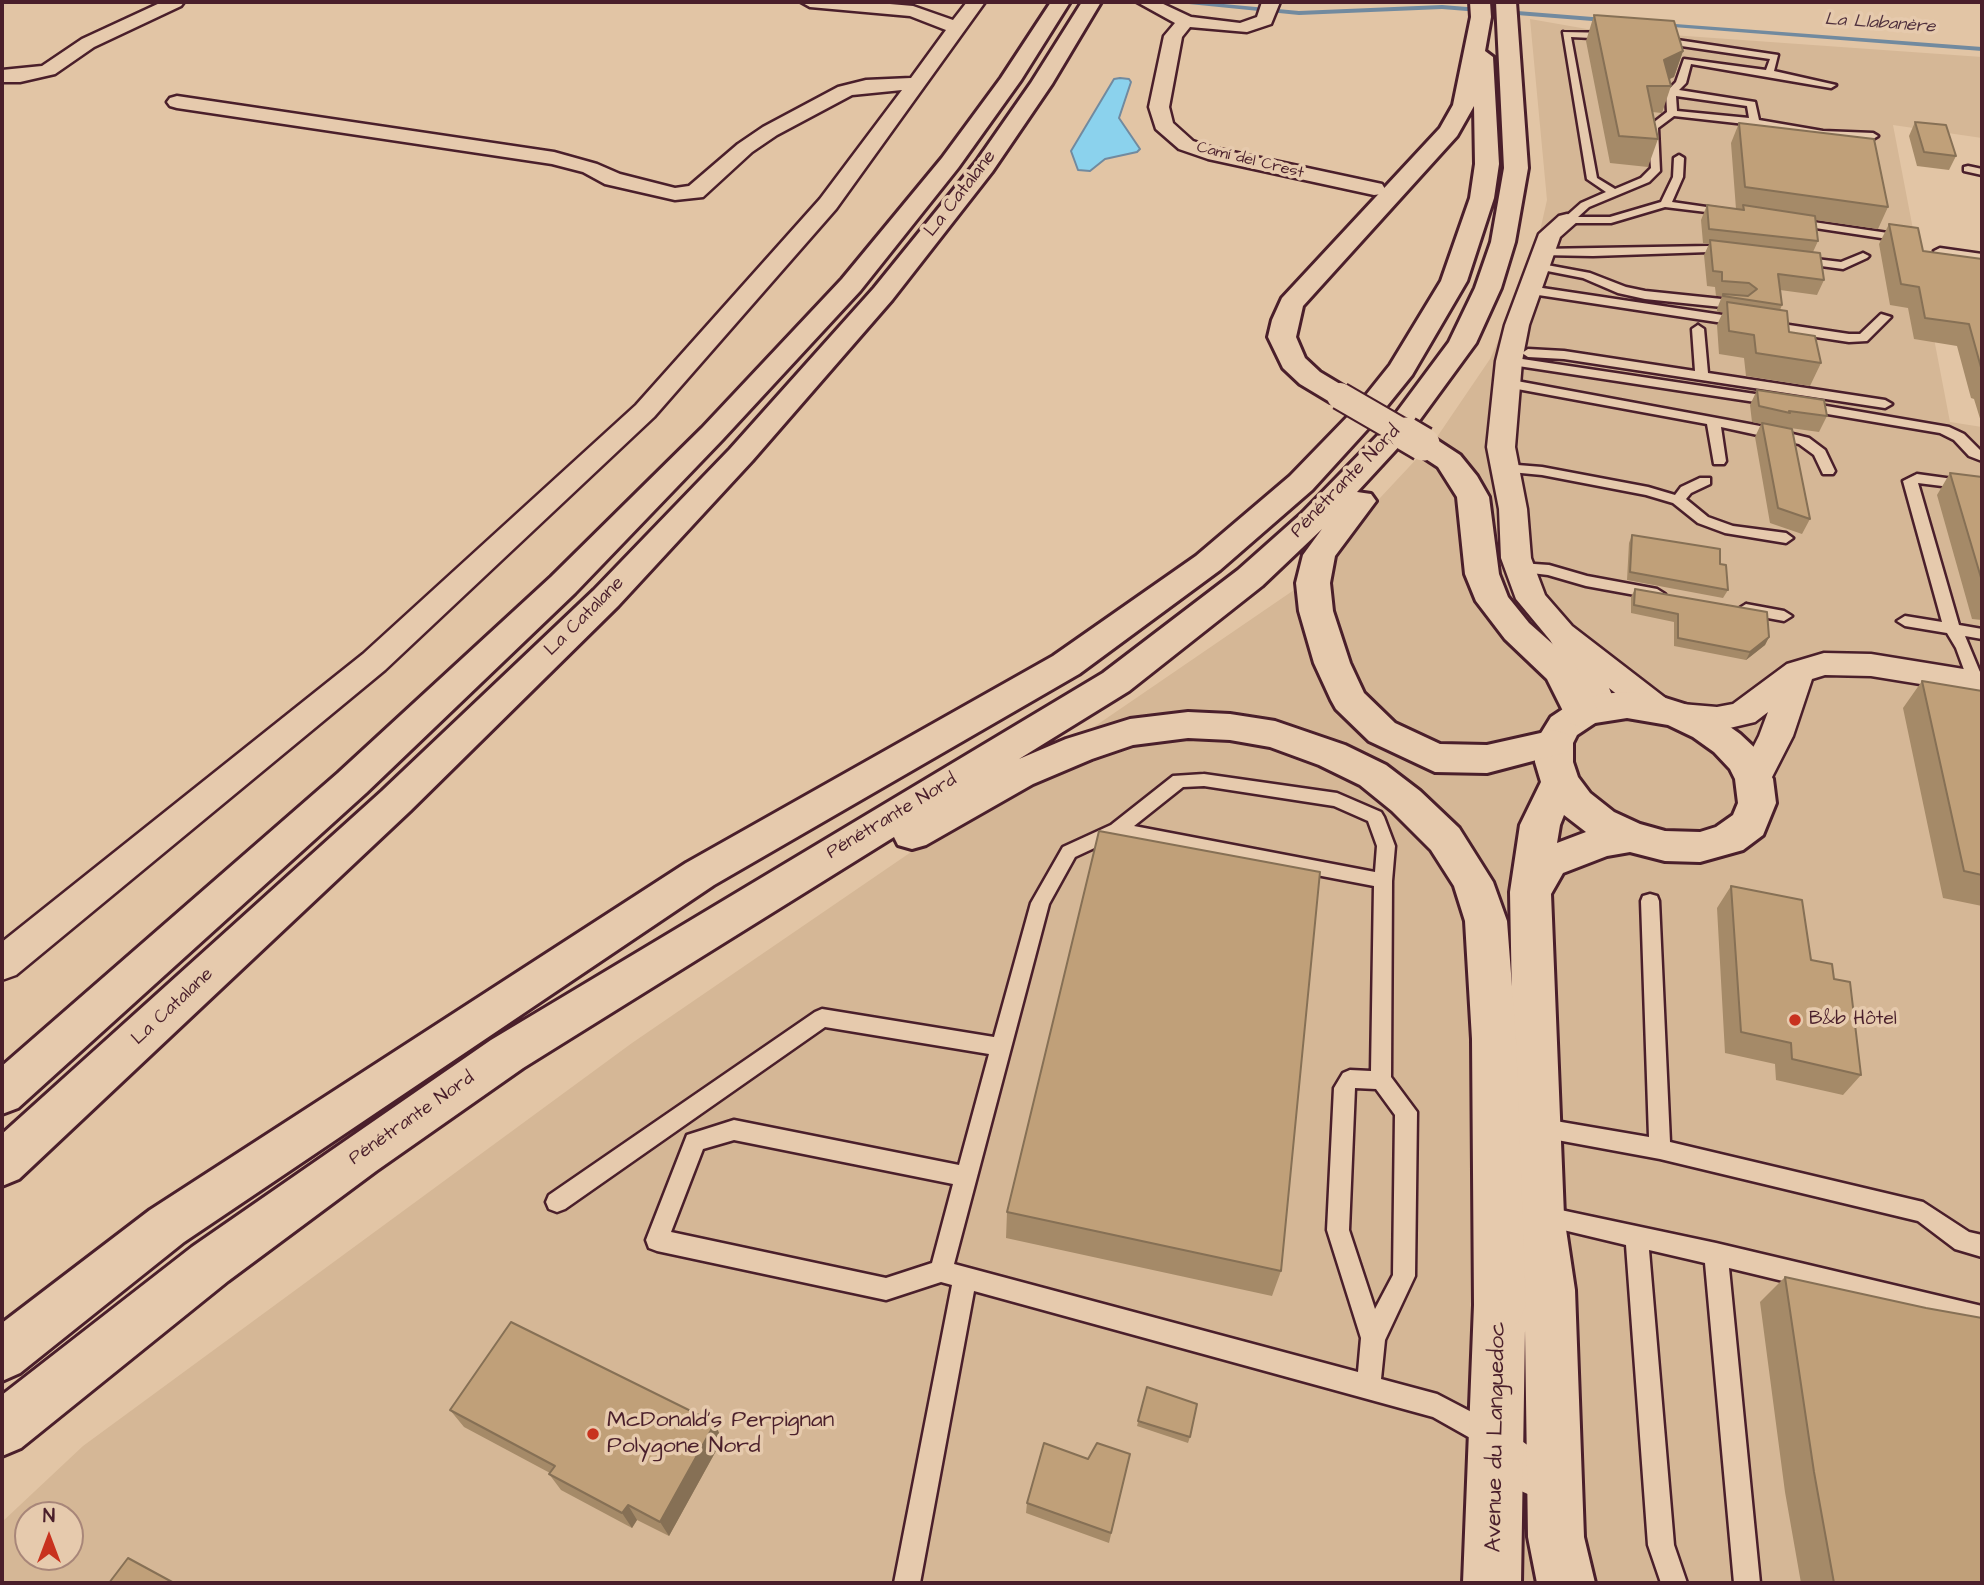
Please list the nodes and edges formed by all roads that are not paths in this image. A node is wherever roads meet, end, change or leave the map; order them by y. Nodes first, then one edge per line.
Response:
1 (175, 2) edge
2 (810, 2) edge
3 (976, 2) edge
4 (1046, 2) edge
5 (1081, 2) edge
6 (1146, 2) edge
7 (1494, 8) edge
8 (1269, 10) edge
9 (1186, 20) junction
10 (957, 28) junction
11 (1627, 38) edge
12 (1640, 39) edge
13 (1769, 73) junction
14 (2, 76) edge
15 (916, 83) junction
16 (1831, 85) dead end
17 (1671, 92) junction
18 (177, 102) dead end
19 (1672, 113) junction
20 (1754, 122) junction
21 (1874, 136) edge
22 (1679, 158) dead end
23 (1968, 169) dead end
24 (1982, 172) edge
25 (1374, 189) dead end
26 (1614, 193) junction
27 (1665, 204) junction
28 (913, 208) junction
29 (1744, 215) edge
30 (1567, 221) junction
31 (1783, 221) edge
32 (1888, 236) edge
33 (1749, 254) edge
34 (1863, 256) dead end
35 (1982, 257) edge
36 (1789, 259) edge
37 (1535, 270) junction
38 (1982, 274) edge
39 (1742, 305) edge
40 (1885, 317) dead end
41 (1699, 328) dead end
42 (1462, 343) junction
43 (1508, 366) junction
44 (1702, 375) junction
45 (1885, 404) dead end
46 (1713, 421) junction
47 (1982, 457) edge
48 (1719, 461) dead end
49 (1505, 468) junction
50 (1828, 471) dead end
51 (1705, 481) dead end
52 (1982, 487) edge
53 (1678, 500) junction
54 (1786, 538) dead end
55 (1520, 568) junction
56 (1679, 597) edge
57 (1731, 607) edge
58 (1784, 616) dead end
59 (1905, 621) dead end
60 (1952, 629) junction
61 (1561, 633) junction
62 (1982, 634) edge
63 (1798, 672) junction
64 (1979, 683) edge
65 (1591, 710) junction
66 (1669, 712) junction
67 (1554, 743) junction
68 (1755, 779) junction
69 (1560, 782) junction
70 (1117, 830) junction
71 (1630, 837) junction
72 (1383, 881) junction
73 (1530, 892) junction
74 (1650, 901) dead end
75 (2, 964) edge
76 (1002, 1047) junction
77 (1381, 1080) junction
78 (2, 1094) edge
79 (1538, 1128) junction
80 (1660, 1149) junction
81 (359, 1156) junction
82 (2, 1164) edge
83 (966, 1177) junction
84 (557, 1202) dead end
85 (1540, 1216) junction
86 (1637, 1237) junction
87 (1982, 1246) edge
88 (1716, 1254) junction
89 (953, 1274) junction
90 (1500, 1305) junction
91 (1982, 1318) edge
92 (1373, 1338) junction
93 (2, 1355) edge
94 (1368, 1387) junction
95 (2, 1429) edge
96 (1497, 1439) junction
97 (1561, 1560) edge
98 (907, 1583) edge
99 (1492, 1583) edge
100 (1674, 1583) edge
101 (1747, 1583) edge

1 - 14 street
2 - 10 street
3 - 10 street
4 - 28 main road
5 - 28 main road, La Catalane
5 - 82 main road, La Catalane
6 - 9 street
7 - 42 main road, Pénétrante Nord
7 - 65 main road, bridge
7 - 93 main road, Pénétrante Nord
8 - 9 street
9 - 25 street, Camí del Crest
10 - 15 street
11 - 26 lane
12 - 13 lane
13 - 16 lane
13 - 17 lane
15 - 18 street
15 - 75 street
17 - 19 lane
17 - 20 lane
19 - 20 lane
19 - 26 lane
20 - 21 lane
22 - 27 lane
23 - 24 lane
26 - 30 lane
27 - 29 lane
27 - 30 lane
28 - 78 main road, La Catalane
30 - 37 street
31 - 32 lane
33 - 37 lane
34 - 36 lane
35 - 38 lane
37 - 39 lane
37 - 40 lane
37 - 43 street
41 - 44 lane
42 - 67 main road
42 - 81 main road, Pénétrante Nord
43 - 44 lane
43 - 46 lane
43 - 47 lane
43 - 49 street
44 - 45 lane
46 - 48 lane
46 - 50 lane
49 - 53 lane
49 - 55 street
51 - 53 lane
52 - 60 lane
53 - 54 lane
55 - 56 lane
55 - 61 street
57 - 58 lane
59 - 60 lane
60 - 62 lane
60 - 64 lane
61 - 65 street
61 - 66 street
63 - 64 street
63 - 66 street
63 - 68 street
65 - 66 main road
65 - 67 main road
66 - 68 main road
67 - 69 main road
68 - 71 main road
69 - 71 main road
69 - 73 main road, Avenue du Languedoc
70 - 72 lane
70 - 72 lane
70 - 76 lane
71 - 73 main road
72 - 77 lane
73 - 79 main road, Avenue du Languedoc
74 - 80 lane
76 - 83 lane
76 - 84 lane
77 - 92 lane
77 - 92 lane
79 - 80 lane
79 - 85 main road, Avenue du Languedoc
80 - 87 lane
81 - 90 main road
81 - 95 main road, Pénétrante Nord
83 - 89 lane
83 - 89 lane
85 - 86 lane
85 - 90 main road, Avenue du Languedoc
85 - 97 main road, Avenue du Languedoc
86 - 88 lane
86 - 100 lane
88 - 91 lane
88 - 101 lane
89 - 94 lane
89 - 98 lane
90 - 96 main road, Avenue du Languedoc
92 - 94 lane
94 - 96 lane
96 - 97 lane
96 - 99 main road, Avenue du Languedoc

